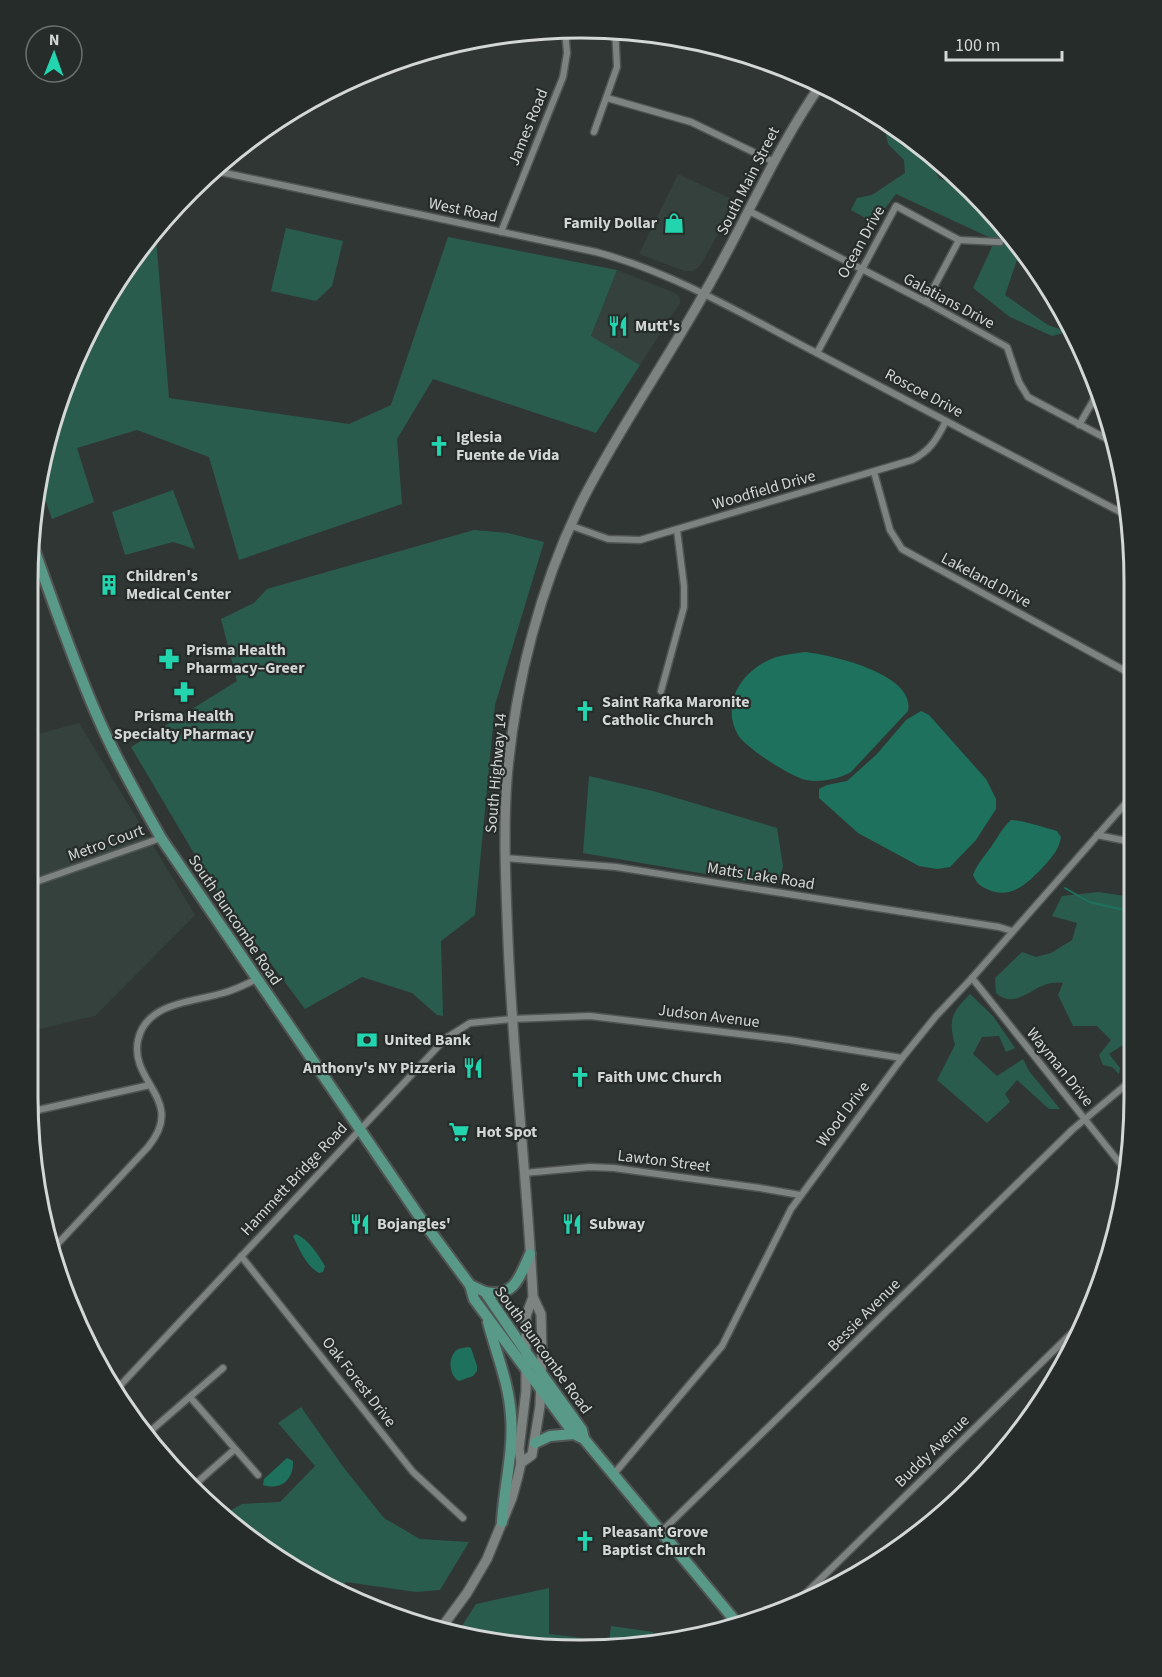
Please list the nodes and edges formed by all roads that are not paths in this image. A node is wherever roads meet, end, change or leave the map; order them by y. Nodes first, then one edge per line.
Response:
1 (566, 38) edge
2 (616, 39) edge
3 (816, 92) edge
4 (607, 98) junction
5 (594, 132) dead end
6 (774, 162) junction
7 (223, 172) edge
8 (748, 211) junction
9 (501, 232) junction
10 (959, 240) junction
11 (1000, 242) dead end
12 (861, 270) junction
13 (704, 295) junction
14 (926, 302) junction
15 (817, 353) junction
16 (1094, 400) edge
17 (946, 421) junction
18 (1079, 425) junction
19 (1105, 438) edge
20 (874, 472) junction
21 (1120, 512) edge
22 (572, 526) junction
23 (677, 530) junction
24 (39, 562) edge
25 (1124, 670) edge
26 (661, 691) dead end
27 (1124, 805) edge
28 (1097, 835) junction
29 (161, 838) junction
30 (1124, 840) edge
31 (505, 858) junction
32 (38, 881) edge
33 (1012, 932) junction
34 (972, 978) junction
35 (257, 979) junction
36 (512, 1019) junction
37 (902, 1058) junction
38 (150, 1085) junction
39 (1124, 1087) edge
40 (38, 1110) edge
41 (1085, 1120) junction
42 (359, 1129) junction
43 (1120, 1164) edge
44 (524, 1173) junction
45 (800, 1195) junction
46 (58, 1243) edge
47 (531, 1254) junction
48 (241, 1256) junction
49 (470, 1285) junction
50 (485, 1292) junction
51 (532, 1297) junction
52 (486, 1316) junction
53 (1068, 1335) edge
54 (528, 1355) junction
55 (223, 1368) dead end
56 (527, 1370) junction
57 (541, 1374) junction
58 (120, 1384) edge
59 (541, 1389) junction
60 (190, 1397) junction
61 (152, 1430) edge
62 (579, 1436) junction
63 (535, 1443) junction
64 (235, 1449) junction
65 (521, 1463) junction
66 (258, 1475) dead end
67 (613, 1475) junction
68 (198, 1481) edge
69 (463, 1518) dead end
70 (502, 1522) junction
71 (662, 1531) junction
72 (812, 1587) edge
73 (733, 1618) edge
74 (446, 1622) edge

1 - 9 street, James Road
2 - 4 street
3 - 6 main road, South Main Street
4 - 5 street
4 - 6 street
6 - 8 main road, South Main Street
7 - 9 street, West Road
8 - 12 street, Galatians Drive
8 - 13 main road, South Main Street
9 - 13 street, West Road
10 - 11 street
10 - 12 street, Ocean Drive
10 - 14 street
12 - 14 street, Galatians Drive
12 - 15 street, Ocean Drive
13 - 15 street, Roscoe Drive
13 - 22 main road, South Highway 14
14 - 18 street, Galatians Drive
15 - 17 street, Roscoe Drive
16 - 18 street
17 - 20 street, Woodfield Drive
17 - 21 street, Roscoe Drive
18 - 19 street, Galatians Drive
20 - 23 street, Woodfield Drive
20 - 25 street, Lakeland Drive
22 - 23 street, Woodfield Drive
22 - 31 main road, South Highway 14
23 - 26 street
24 - 29 main road, South Buncombe Road
27 - 28 street, Wood Drive
28 - 30 street
28 - 33 street, Wood Drive
29 - 32 street, Metro Court
29 - 35 main road, South Buncombe Road
31 - 33 street, Matts Lake Road
31 - 36 main road, South Highway 14
33 - 34 street, Wood Drive
34 - 37 street, Wood Drive
34 - 41 street, Wayman Drive
35 - 38 street
35 - 42 main road, South Buncombe Road
36 - 37 street, Judson Avenue
36 - 42 street, Hammett Bridge Road
36 - 44 main road, South Highway 14
37 - 45 street, Wood Drive
38 - 40 street
38 - 46 street
39 - 41 street, Bessie Avenue
41 - 43 street, Wayman Drive
41 - 71 street, Bessie Avenue
42 - 48 street, Hammett Bridge Road
42 - 49 main road, South Buncombe Road
44 - 45 street, Lawton Street
44 - 47 main road, South Highway 14
45 - 67 street, Wood Drive
47 - 50 main road
47 - 51 main road, South Highway 14
48 - 58 street, Hammett Bridge Road
48 - 69 street, Oak Forest Drive
49 - 50 main road, South Buncombe Road
49 - 52 main road, South Buncombe Road
50 - 54 main road, South Buncombe Road
51 - 54 main road, South Highway 14
51 - 57 main road, South Highway 14
52 - 56 main road, South Buncombe Road
52 - 70 main road
53 - 72 street, Buddy Avenue
54 - 56 main road, South Highway 14
54 - 57 main road, South Buncombe Road
55 - 60 street
56 - 59 main road, South Buncombe Road
56 - 65 main road, South Highway 14
57 - 59 main road, South Highway 14
57 - 62 main road, South Buncombe Road
59 - 62 main road, South Buncombe Road
59 - 63 main road, South Highway 14
60 - 61 street
60 - 64 street
62 - 63 main road
62 - 67 main road, South Buncombe Road
63 - 65 main road, South Highway 14
64 - 66 street
64 - 68 street
65 - 70 main road, South Highway 14
67 - 71 main road, South Buncombe Road
70 - 74 main road, South Highway 14
71 - 73 main road, South Buncombe Road

